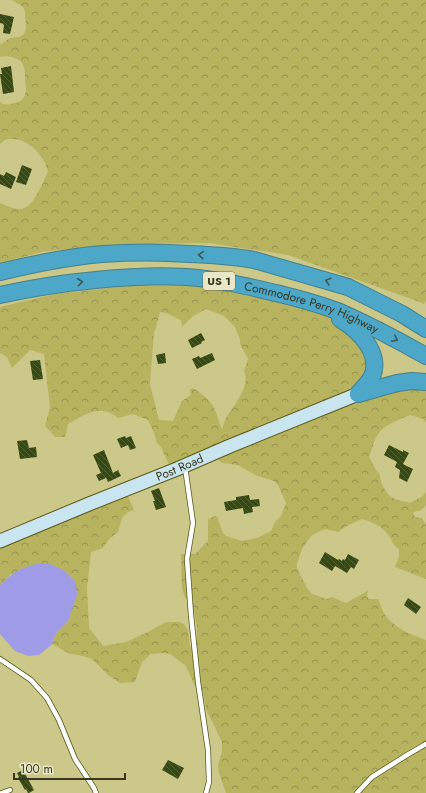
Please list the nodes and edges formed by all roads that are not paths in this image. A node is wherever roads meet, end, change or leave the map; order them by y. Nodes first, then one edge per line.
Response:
1 (55, 261) junction
2 (19, 268) junction
3 (0, 272) edge
4 (51, 285) junction
5 (348, 288) junction
6 (25, 289) junction
7 (0, 295) edge
8 (299, 298) junction
9 (426, 316) edge
10 (426, 329) edge
11 (426, 356) edge
12 (375, 363) junction
13 (426, 382) edge
14 (397, 383) junction
15 (358, 394) junction
16 (184, 466) junction
17 (0, 541) edge
18 (0, 659) edge
19 (426, 744) edge
20 (10, 790) dead end
21 (2, 793) edge
22 (96, 793) edge
23 (206, 793) edge
24 (357, 793) edge

1 - 2 highway, US 1
1 - 4 highway
5 -> 1 highway, US 1
2 - 3 highway, US 1
2 - 6 highway
4 - 6 highway, Commodore Perry Highway / US 1
4 -> 8 highway, Commodore Perry Highway / US 1
5 - 9 highway
5 - 10 highway, US 1
6 - 7 highway, Commodore Perry Highway / US 1
8 -> 11 highway, Commodore Perry Highway / US 1
8 - 12 highway
12 - 14 highway
12 - 15 highway
13 - 14 highway
14 - 15 highway
15 - 16 street, Post Road
16 - 17 street, Post Road
16 - 23 lane
18 - 22 lane
19 - 24 lane
20 - 21 lane

